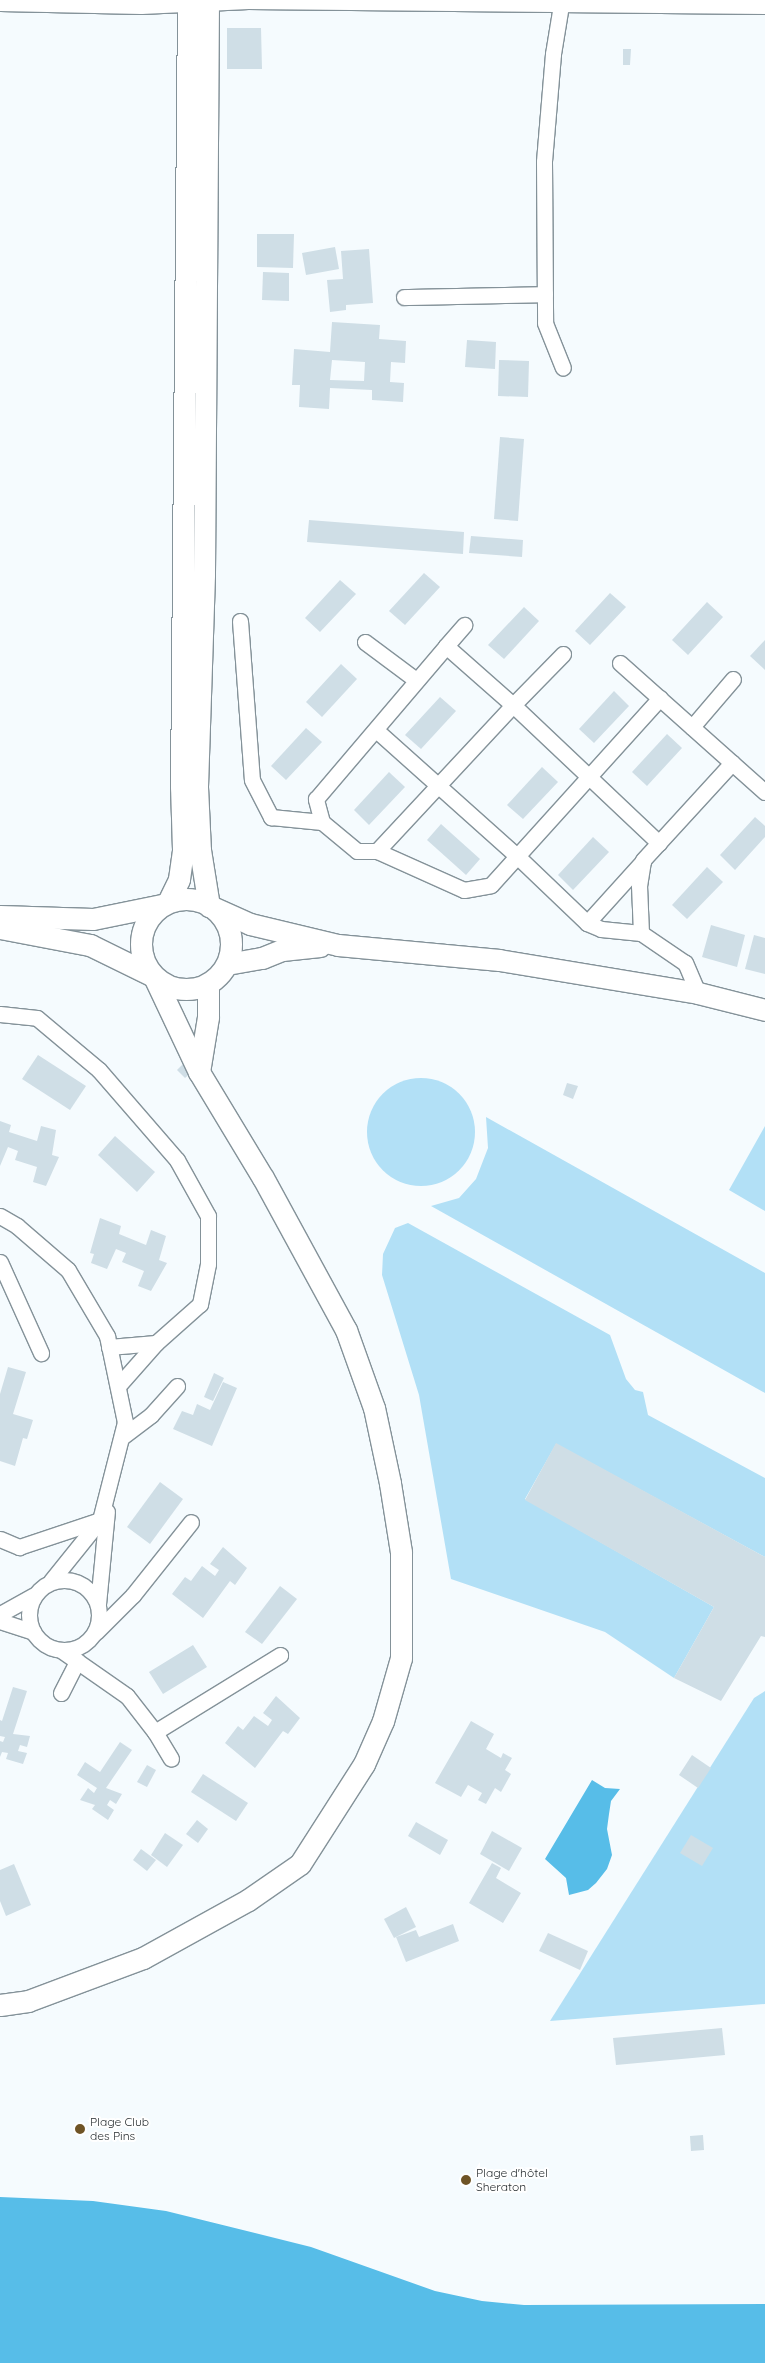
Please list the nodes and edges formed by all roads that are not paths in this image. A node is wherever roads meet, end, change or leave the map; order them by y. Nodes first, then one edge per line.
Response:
1 (198, 1) edge
2 (0, 3) edge
3 (561, 5) junction
4 (765, 6) edge
5 (545, 294) junction
6 (404, 297) dead end
7 (563, 368) dead end
8 (240, 621) dead end
9 (464, 625) dead end
10 (365, 642) dead end
11 (446, 646) junction
12 (563, 654) dead end
13 (620, 663) dead end
14 (416, 680) junction
15 (733, 680) dead end
16 (660, 698) junction
17 (513, 705) junction
18 (692, 728) junction
19 (376, 730) junction
20 (732, 763) junction
21 (589, 777) junction
22 (438, 786) junction
23 (765, 792) edge
24 (322, 822) junction
25 (659, 843) junction
26 (377, 851) junction
27 (518, 856) junction
28 (643, 860) junction
29 (168, 903) junction
30 (209, 906) junction
31 (0, 916) edge
32 (587, 923) junction
33 (0, 928) edge
34 (641, 933) junction
35 (338, 944) junction
36 (227, 964) junction
37 (153, 976) junction
38 (208, 984) junction
39 (698, 992) junction
40 (765, 1010) edge
41 (0, 1014) edge
42 (199, 1072) junction
43 (0, 1216) edge
44 (0, 1262) edge
45 (156, 1343) junction
46 (109, 1347) junction
47 (41, 1353) dead end
48 (118, 1386) junction
49 (177, 1386) dead end
50 (122, 1437) junction
51 (109, 1490) junction
52 (100, 1520) junction
53 (191, 1522) dead end
54 (0, 1539) edge
55 (51, 1581) junction
56 (33, 1596) junction
57 (98, 1604) junction
58 (0, 1614) edge
59 (0, 1622) edge
60 (33, 1632) junction
61 (92, 1637) junction
62 (61, 1650) junction
63 (280, 1655) dead end
64 (78, 1661) junction
65 (61, 1693) dead end
66 (155, 1732) junction
67 (171, 1759) dead end
68 (0, 2005) edge

1 - 2 street
1 - 3 street
1 - 29 main road
1 - 30 main road
3 - 4 street
3 - 5 street
5 - 6 street
5 - 7 street
8 - 24 street
9 - 11 street
10 - 14 street
11 - 14 street
11 - 17 street
12 - 17 street
13 - 16 street
14 - 19 street
15 - 18 street
16 - 18 street
16 - 21 street
17 - 21 street
17 - 22 street
18 - 20 street
19 - 22 street
19 - 24 street
20 - 23 street
20 - 25 street
21 - 25 street
21 - 27 street
22 - 26 street
22 - 27 street
24 - 26 street
25 - 28 street
26 - 27 street
27 - 32 street
28 - 32 street
28 - 34 street
29 - 30 main road
29 - 31 main road
29 - 37 main road
30 - 35 main road
30 - 36 main road
32 - 34 street
33 - 37 main road
34 - 39 street
35 - 36 main road
35 - 39 main road
36 - 38 main road
37 - 38 main road
37 - 42 main road
38 - 42 main road
39 - 40 main road
41 - 45 street
42 - 68 main road
43 - 46 street
44 - 47 street
45 - 46 street
45 - 48 street
46 - 48 street
48 - 50 street
49 - 50 street
50 - 51 street
51 - 52 street
51 - 57 street
52 - 54 street
52 - 55 street
53 - 61 street
55 - 56 street
55 - 57 street
56 - 58 street
56 - 60 street
57 - 61 street
59 - 60 street
60 - 62 street
61 - 62 street
62 - 64 street
63 - 66 street
64 - 65 street
64 - 66 street
66 - 67 street

